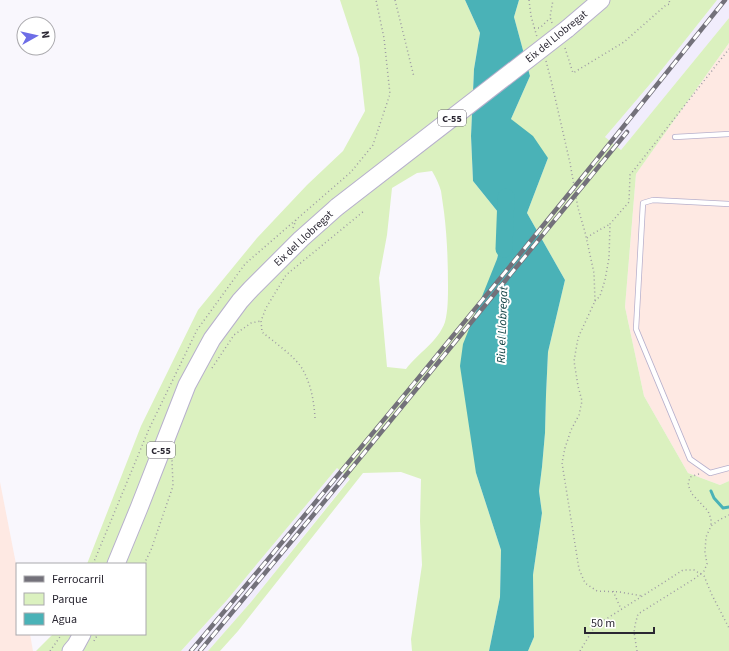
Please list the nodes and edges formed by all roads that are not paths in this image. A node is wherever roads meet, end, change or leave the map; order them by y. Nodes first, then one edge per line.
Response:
1 (601, 0) edge
2 (729, 134) edge
3 (675, 137) dead end
4 (729, 204) edge
5 (729, 468) edge
6 (116, 563) edge
7 (81, 635) edge
8 (71, 651) edge

1 - 6 highway, Eix del Llobregat / C-55, bridge
2 - 3 lane
4 - 5 lane
7 - 8 highway

